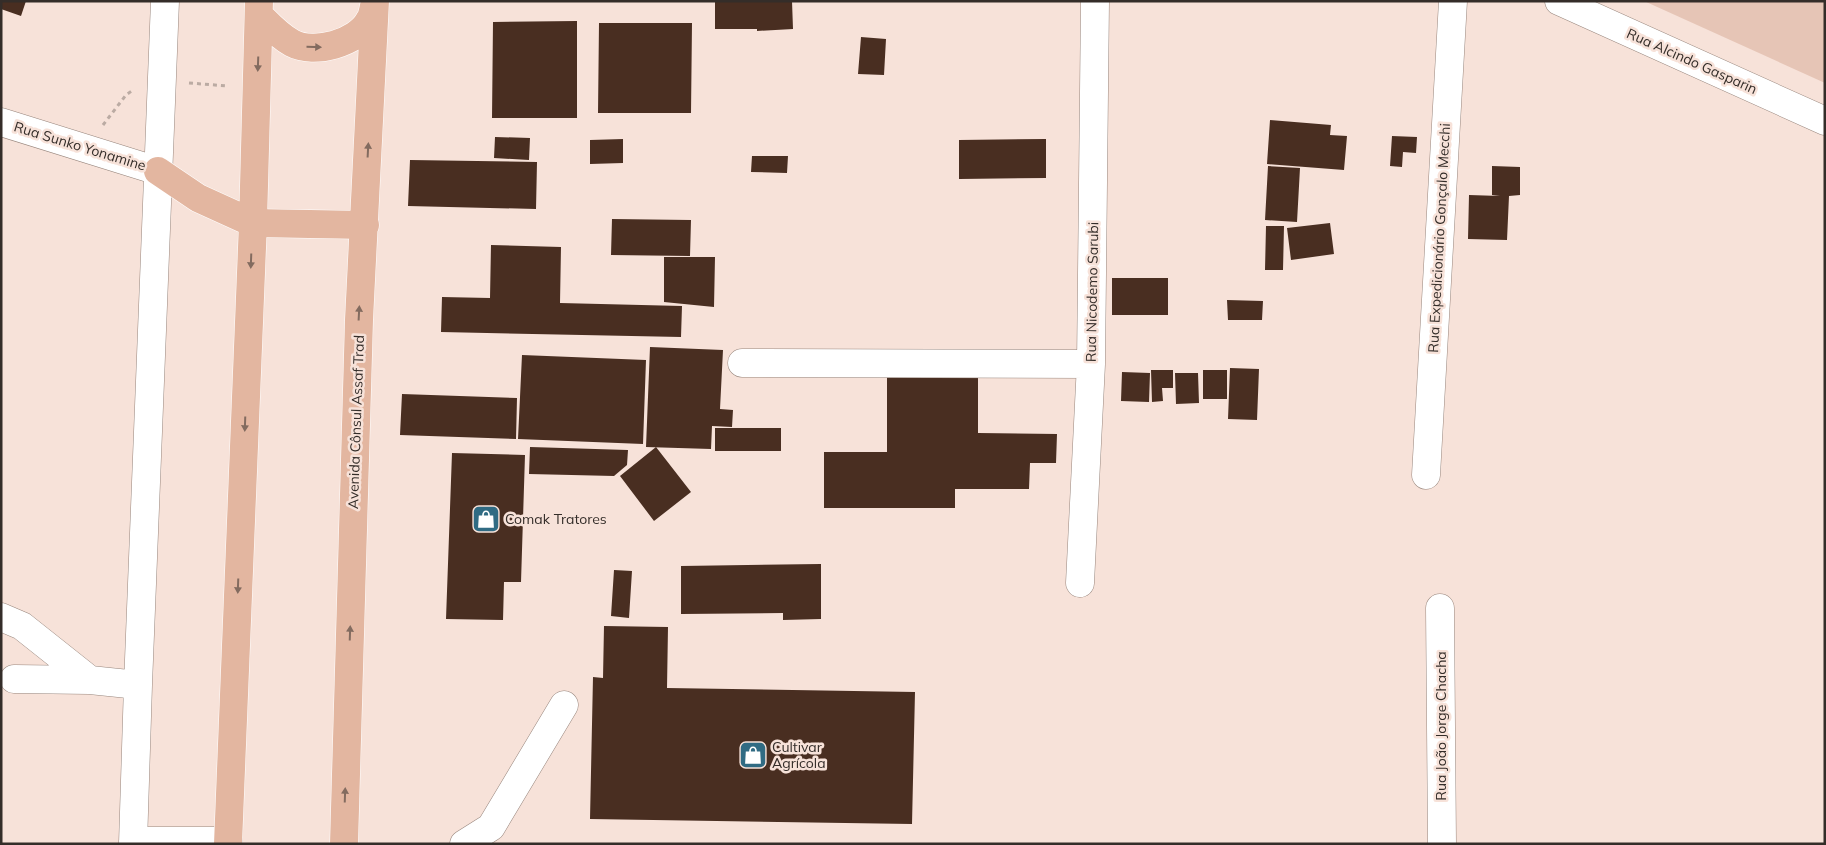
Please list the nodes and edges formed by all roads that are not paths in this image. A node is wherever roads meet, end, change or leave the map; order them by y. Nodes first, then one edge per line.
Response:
1 (165, 1) edge
2 (1095, 1) edge
3 (1453, 1) edge
4 (1559, 1) edge
5 (375, 3) edge
6 (259, 8) edge
7 (1825, 121) edge
8 (1, 122) edge
9 (158, 171) junction
10 (253, 223) junction
11 (365, 224) junction
12 (742, 363) dead end
13 (1091, 364) junction
14 (1426, 475) dead end
15 (1080, 583) dead end
16 (1440, 608) dead end
17 (1, 617) edge
18 (14, 679) dead end
19 (90, 680) junction
20 (138, 685) junction
21 (564, 705) dead end
22 (133, 842) edge
23 (229, 843) edge
24 (344, 844) edge
25 (464, 844) edge
26 (1442, 844) edge

1 - 9 street
2 - 13 street, Rua Nicodemo Sarubi
3 - 14 street, Rua Expedicionário Gonçalo Mecchi
4 - 7 street, Rua Alcindo Gasparin
6 -> 5 main road
11 -> 5 main road, Avenida Cônsul Assaf Trad
6 -> 10 main road
8 - 9 street, Rua Sunko Yonamine
9 - 10 main road
9 - 20 street
10 - 11 main road
10 -> 23 main road
24 -> 11 main road, Avenida Cônsul Assaf Trad
12 - 13 street
13 - 15 street, Rua Nicodemo Sarubi
16 - 26 street, Rua João Jorge Chacha
17 - 19 street
18 - 19 street
19 - 20 street
20 - 22 street
21 - 25 street
22 - 23 street

